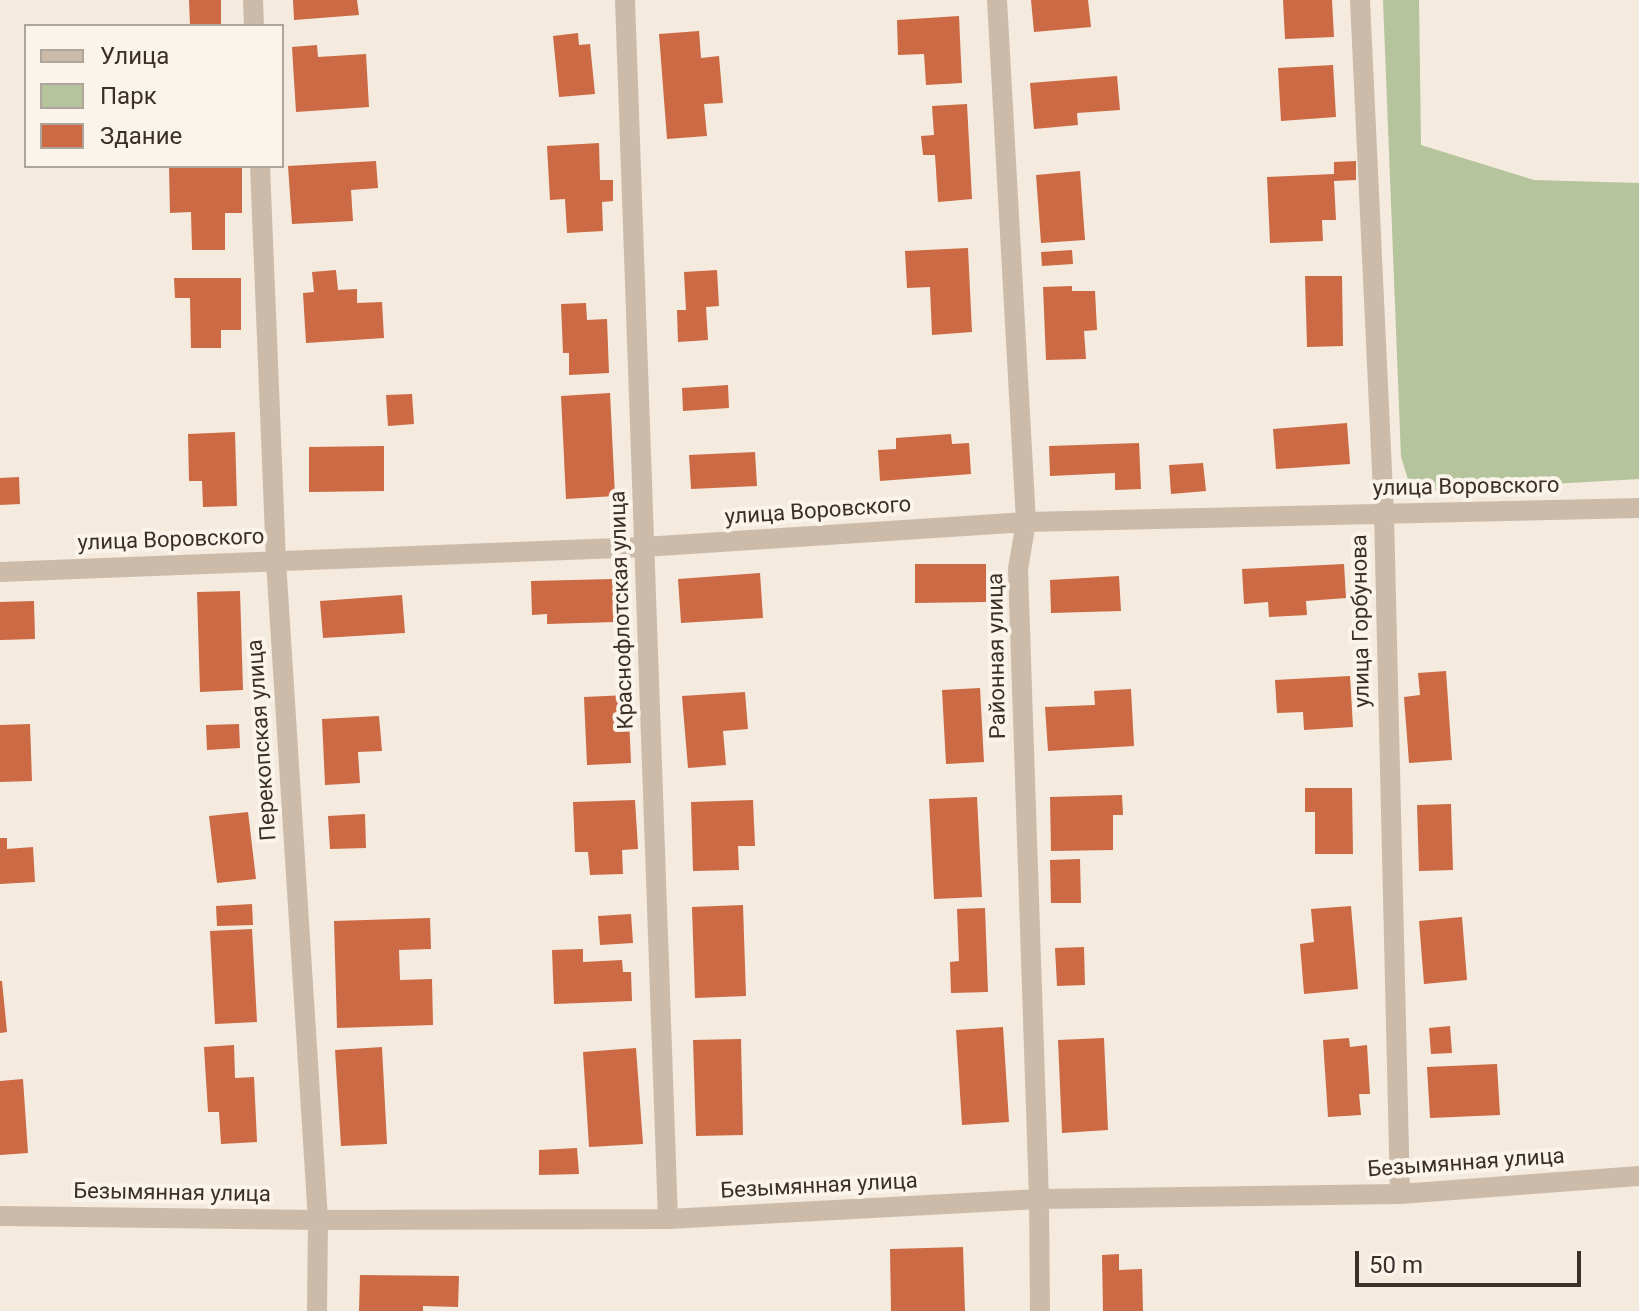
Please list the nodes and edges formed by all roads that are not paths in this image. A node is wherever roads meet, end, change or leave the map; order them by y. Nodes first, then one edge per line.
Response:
1 (253, 0) edge
2 (625, 0) edge
3 (997, 0) edge
4 (1360, 0) edge
5 (254, 24) edge
6 (260, 168) edge
7 (1639, 508) edge
8 (1384, 514) junction
9 (1026, 522) junction
10 (644, 547) junction
11 (276, 561) junction
12 (0, 572) edge
13 (1639, 1176) edge
14 (1400, 1194) junction
15 (1039, 1199) junction
16 (0, 1216) edge
17 (668, 1219) junction
18 (318, 1220) junction
19 (317, 1311) edge
20 (1040, 1311) edge

1 - 5 street
2 - 10 street, Краснофлотская улица
3 - 9 street, Районная улица
4 - 8 street, улица Горбунова
6 - 11 street, Перекопская улица
7 - 8 street, улица Воровского
8 - 9 street, улица Воровского
8 - 14 street, улица Горбунова
9 - 10 street, улица Воровского
9 - 15 street, Районная улица
10 - 11 street, улица Воровского
10 - 17 street, Краснофлотская улица
11 - 12 street, улица Воровского
11 - 18 street, Перекопская улица
13 - 14 street, Безымянная улица
14 - 15 street, Безымянная улица
15 - 17 street, Безымянная улица
15 - 20 street, Районная улица
16 - 18 street, Безымянная улица
17 - 18 street, Безымянная улица
18 - 19 street, Перекопская улица

